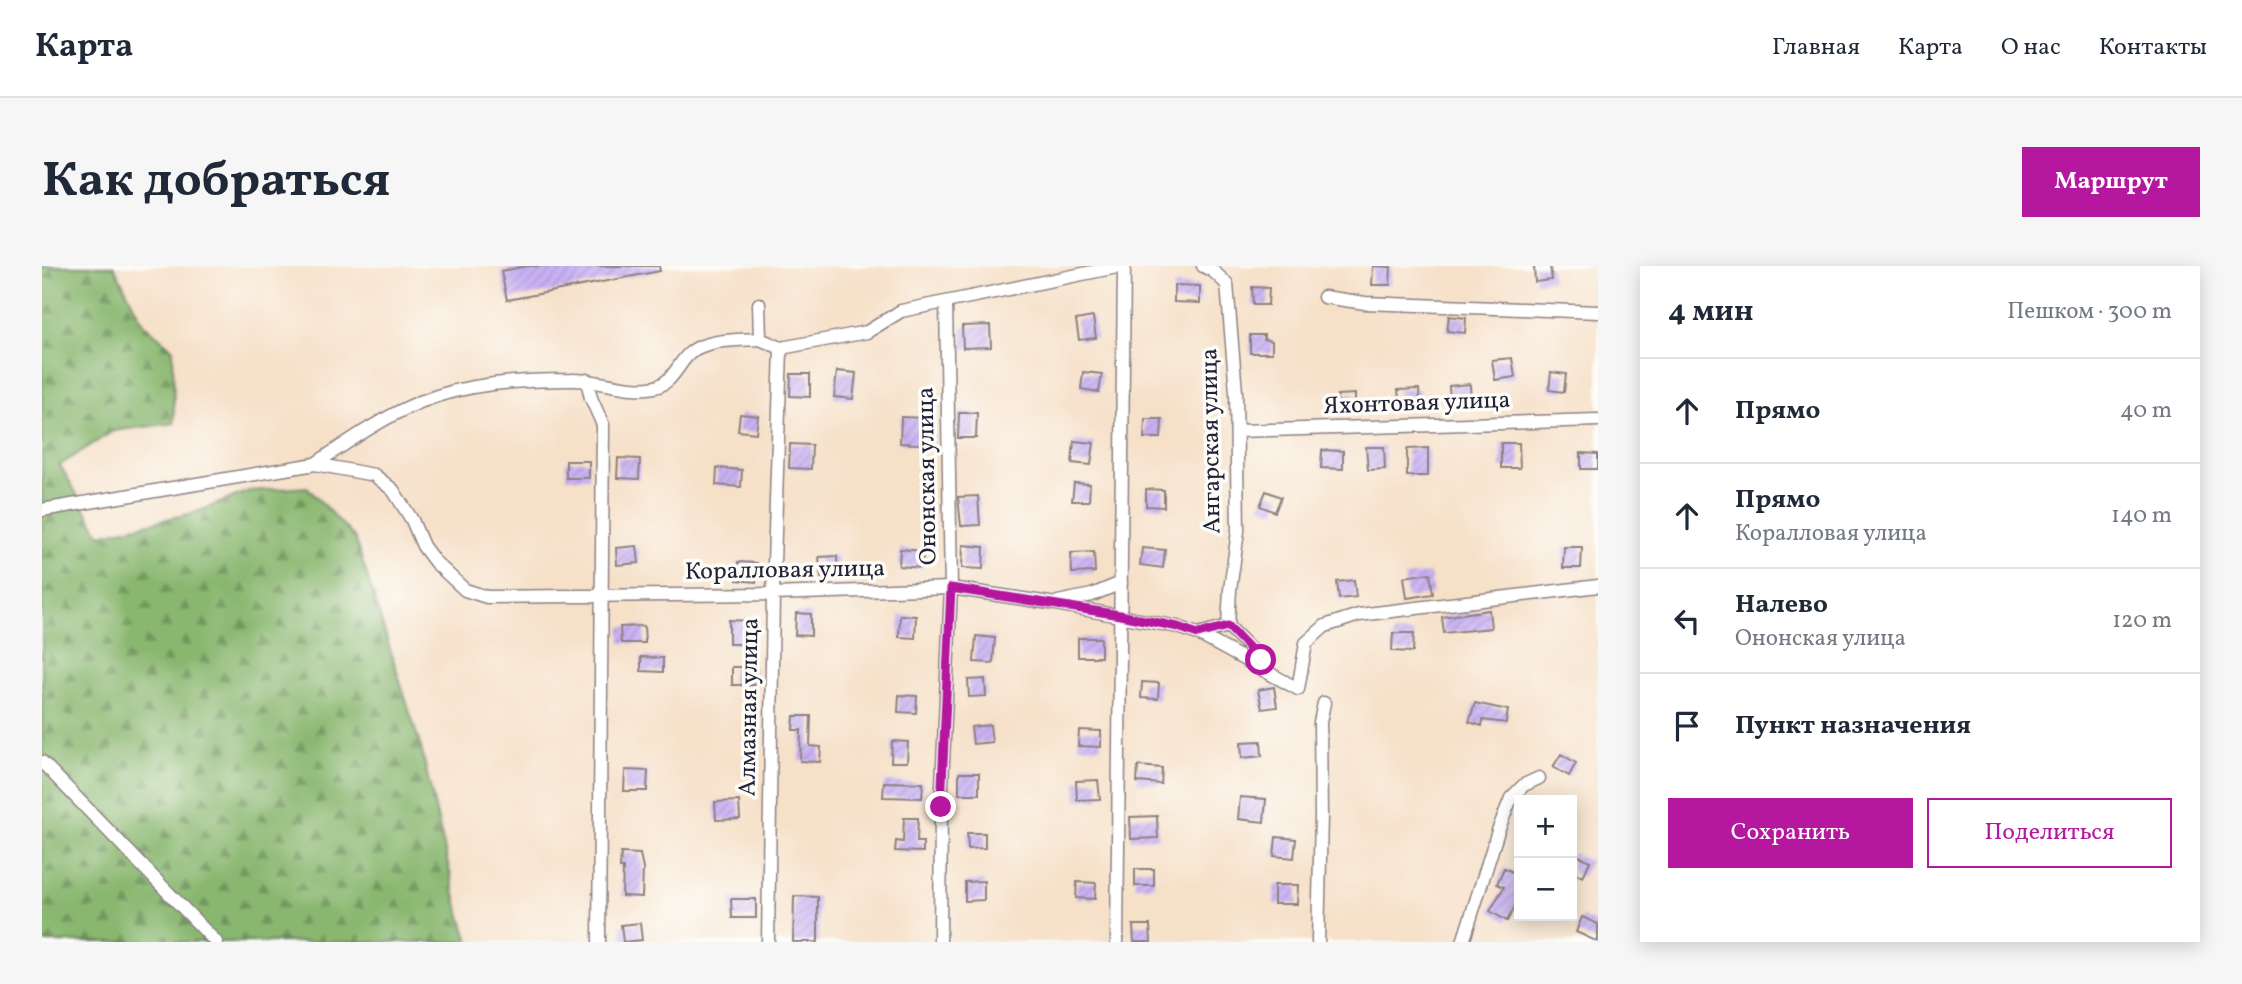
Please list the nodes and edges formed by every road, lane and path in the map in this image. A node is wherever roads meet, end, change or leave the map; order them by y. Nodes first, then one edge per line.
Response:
1 (1123, 266) edge
2 (1203, 266) edge
3 (1324, 297) dead end
4 (946, 302) junction
5 (759, 304) dead end
6 (1598, 312) edge
7 (760, 339) junction
8 (781, 348) junction
9 (587, 380) junction
10 (1598, 420) edge
11 (1237, 431) junction
12 (315, 464) junction
13 (42, 510) edge
14 (1121, 583) junction
15 (1598, 586) edge
16 (951, 588) junction
17 (773, 594) junction
18 (601, 595) junction
19 (1050, 603) junction
20 (1120, 615) junction
21 (1228, 626) junction
22 (1198, 634) junction
23 (1268, 673) junction
24 (1324, 702) dead end
25 (42, 762) edge
26 (1539, 778) dead end
27 (216, 942) edge
28 (599, 942) edge
29 (768, 942) edge
30 (940, 942) edge
31 (1116, 942) edge
32 (1318, 942) edge
33 (1463, 942) edge

1 - 4 street
1 - 14 street
2 - 11 street, Ангарская улица
3 - 6 street
4 - 8 street
4 - 16 street, Ононская улица
5 - 7 street
7 - 8 street
7 - 9 street
8 - 17 street, Алмазная улица
9 - 12 street
9 - 18 street
10 - 11 street, Яхонтовая улица
11 - 21 street, Ангарская улица
12 - 13 street
12 - 18 street, Коралловая улица
14 - 19 street
14 - 20 street
15 - 23 street, Коралловая улица
16 - 17 street, Коралловая улица
16 - 19 street, Коралловая улица
16 - 30 street, Ононская улица
17 - 18 street, Коралловая улица
17 - 29 street, Алмазная улица
18 - 28 street
19 - 20 street, Коралловая улица
20 - 22 street, Коралловая улица
20 - 31 street
21 - 22 street
21 - 23 street
22 - 23 street, Коралловая улица
24 - 32 street
25 - 27 street
26 - 33 street

